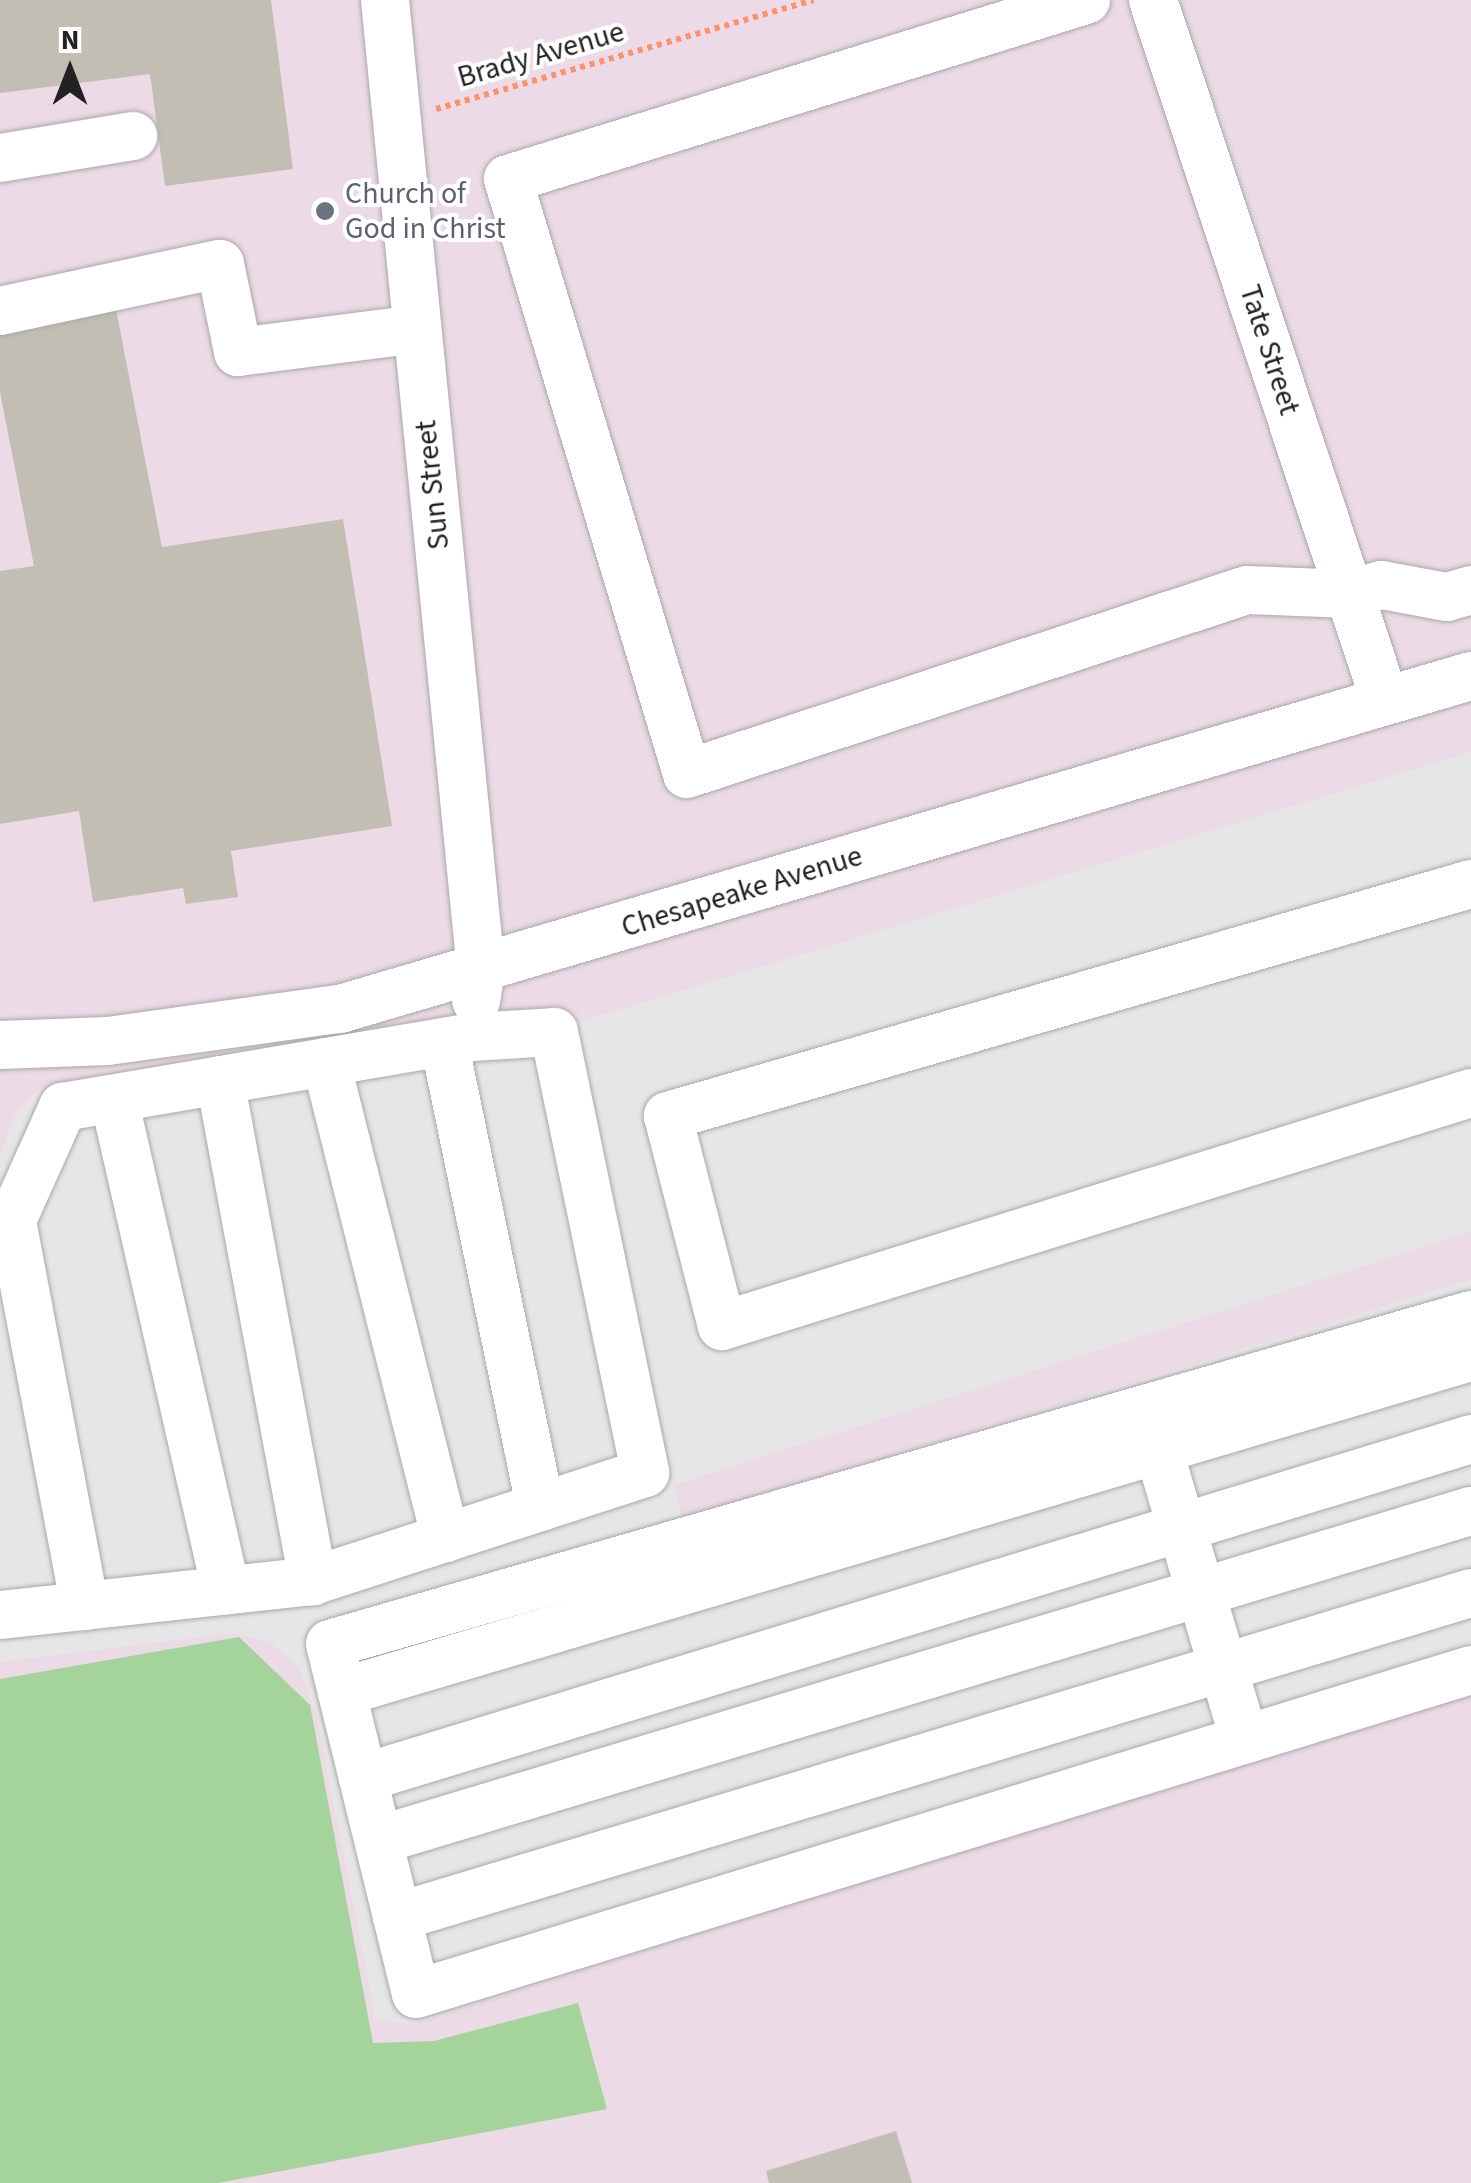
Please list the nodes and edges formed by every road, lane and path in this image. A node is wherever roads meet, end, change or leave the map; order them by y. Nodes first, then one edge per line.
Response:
1 (385, 0) edge
2 (814, 0) edge
3 (1086, 0) edge
4 (1153, 0) edge
5 (396, 121) junction
6 (133, 136) dead end
7 (0, 158) edge
8 (0, 311) edge
9 (418, 329) junction
10 (1471, 590) edge
11 (1350, 594) junction
12 (1471, 676) edge
13 (1386, 701) junction
14 (1471, 884) edge
15 (481, 970) junction
16 (458, 1039) junction
17 (0, 1045) edge
18 (326, 1062) junction
19 (220, 1080) junction
20 (1471, 1093) edge
21 (114, 1099) junction
22 (6, 1234) edge
23 (1471, 1315) edge
24 (1471, 1357) edge
25 (1152, 1429) junction
26 (1471, 1439) edge
27 (540, 1508) junction
28 (1471, 1511) edge
29 (1184, 1526) junction
30 (446, 1538) junction
31 (313, 1581) junction
32 (226, 1590) junction
33 (1202, 1592) junction
34 (1471, 1593) edge
35 (86, 1606) junction
36 (0, 1615) edge
37 (1224, 1667) junction
38 (1471, 1670) edge
39 (1244, 1738) junction
40 (363, 1778) junction
41 (378, 1840) junction
42 (397, 1916) junction

1 - 5 street, Sun Street
2 - 5 path, Brady Avenue
3 - 11 street
4 - 11 street, Tate Street
5 - 9 street, Sun Street
6 - 7 street
8 - 9 street
9 - 15 street, Sun Street
10 - 11 street
11 - 13 street, Tate Street
12 - 13 street, Chesapeake Avenue
13 - 15 street, Chesapeake Avenue
14 - 20 street
15 - 16 street, Sun Street
15 - 17 street, Chesapeake Avenue
16 - 18 street
16 - 27 street
16 - 27 street
18 - 19 street
18 - 30 street
19 - 21 street
19 - 31 street
21 - 22 street
21 - 32 street
22 - 35 street
23 - 25 street
24 - 25 street
25 - 29 street
25 - 40 street
26 - 29 street
27 - 30 street
28 - 33 street
29 - 33 street
29 - 40 street
30 - 31 street
31 - 32 street
32 - 35 street
33 - 37 street
33 - 41 street
34 - 37 street
35 - 36 street
37 - 39 street
37 - 42 street
38 - 39 street
39 - 42 street
40 - 41 street
41 - 42 street

